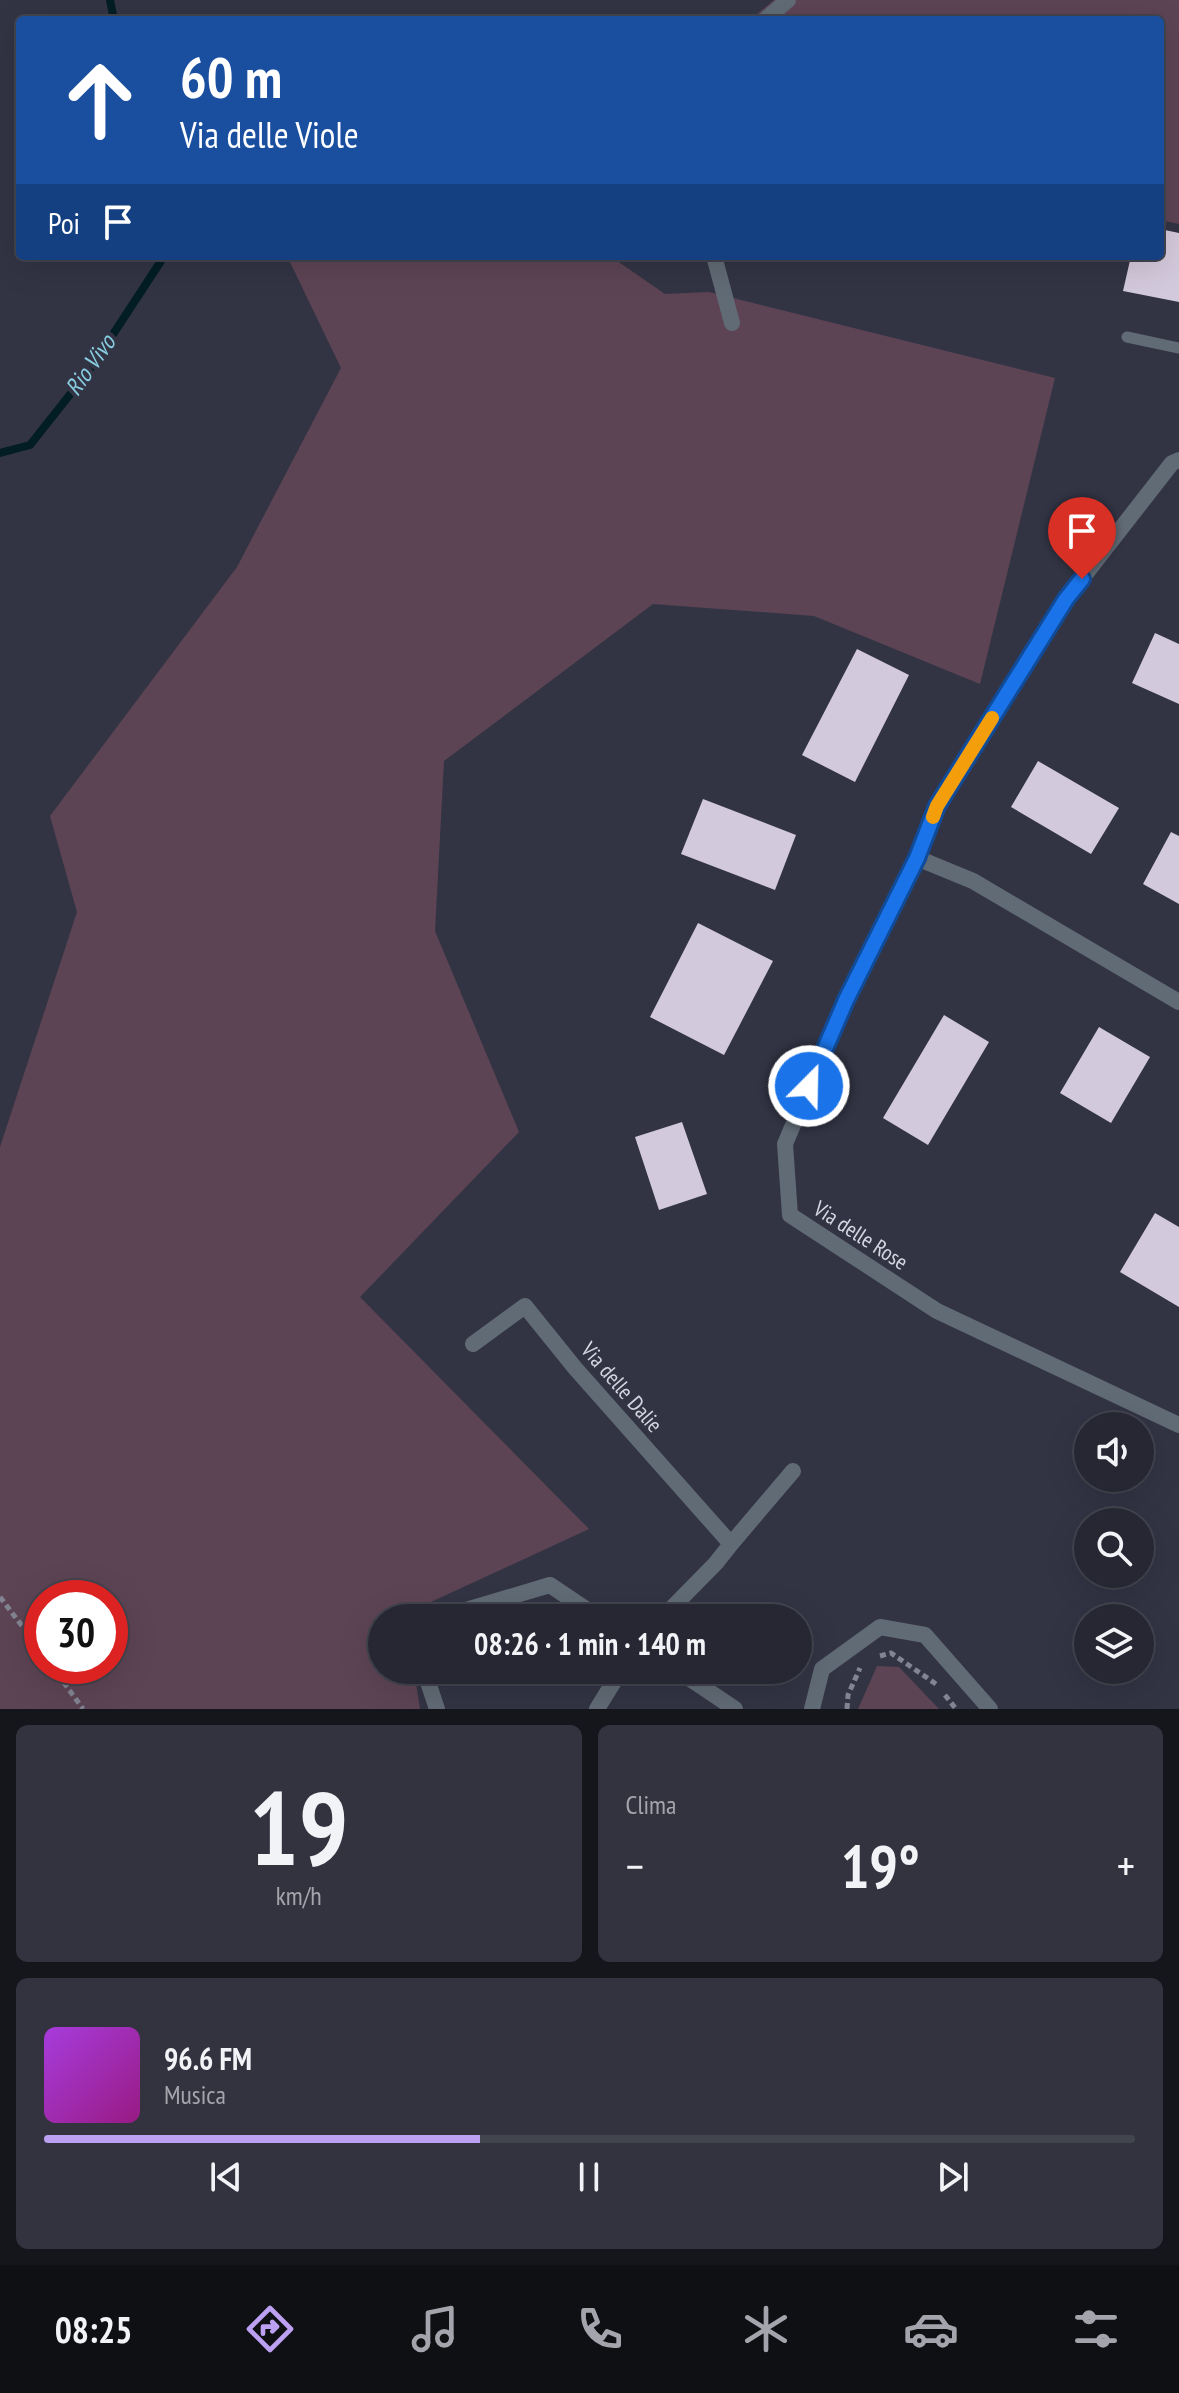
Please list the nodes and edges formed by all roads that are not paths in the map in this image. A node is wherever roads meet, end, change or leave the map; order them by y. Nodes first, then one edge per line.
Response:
1 (788, 0) edge
2 (770, 16) edge
3 (715, 260) edge
4 (732, 323) dead end
5 (1127, 337) dead end
6 (1179, 348) edge
7 (1179, 460) edge
8 (917, 858) junction
9 (1179, 1002) edge
10 (473, 1344) dead end
11 (1179, 1425) edge
12 (793, 1471) dead end
13 (731, 1544) junction
14 (486, 1604) edge
15 (578, 1604) edge
16 (676, 1604) edge
17 (429, 1684) edge
18 (612, 1684) edge
19 (698, 1684) edge
20 (437, 1709) edge
21 (597, 1709) edge
22 (735, 1709) edge
23 (812, 1709) edge
24 (990, 1709) edge

1 - 2 street
3 - 4 street
5 - 6 lane
7 - 8 street
8 - 9 street
8 - 11 street, Via delle Rose
10 - 13 street, Via delle Dalie
12 - 13 street
13 - 16 street
14 - 15 street
17 - 20 street
18 - 21 street
19 - 22 street
23 - 24 street

